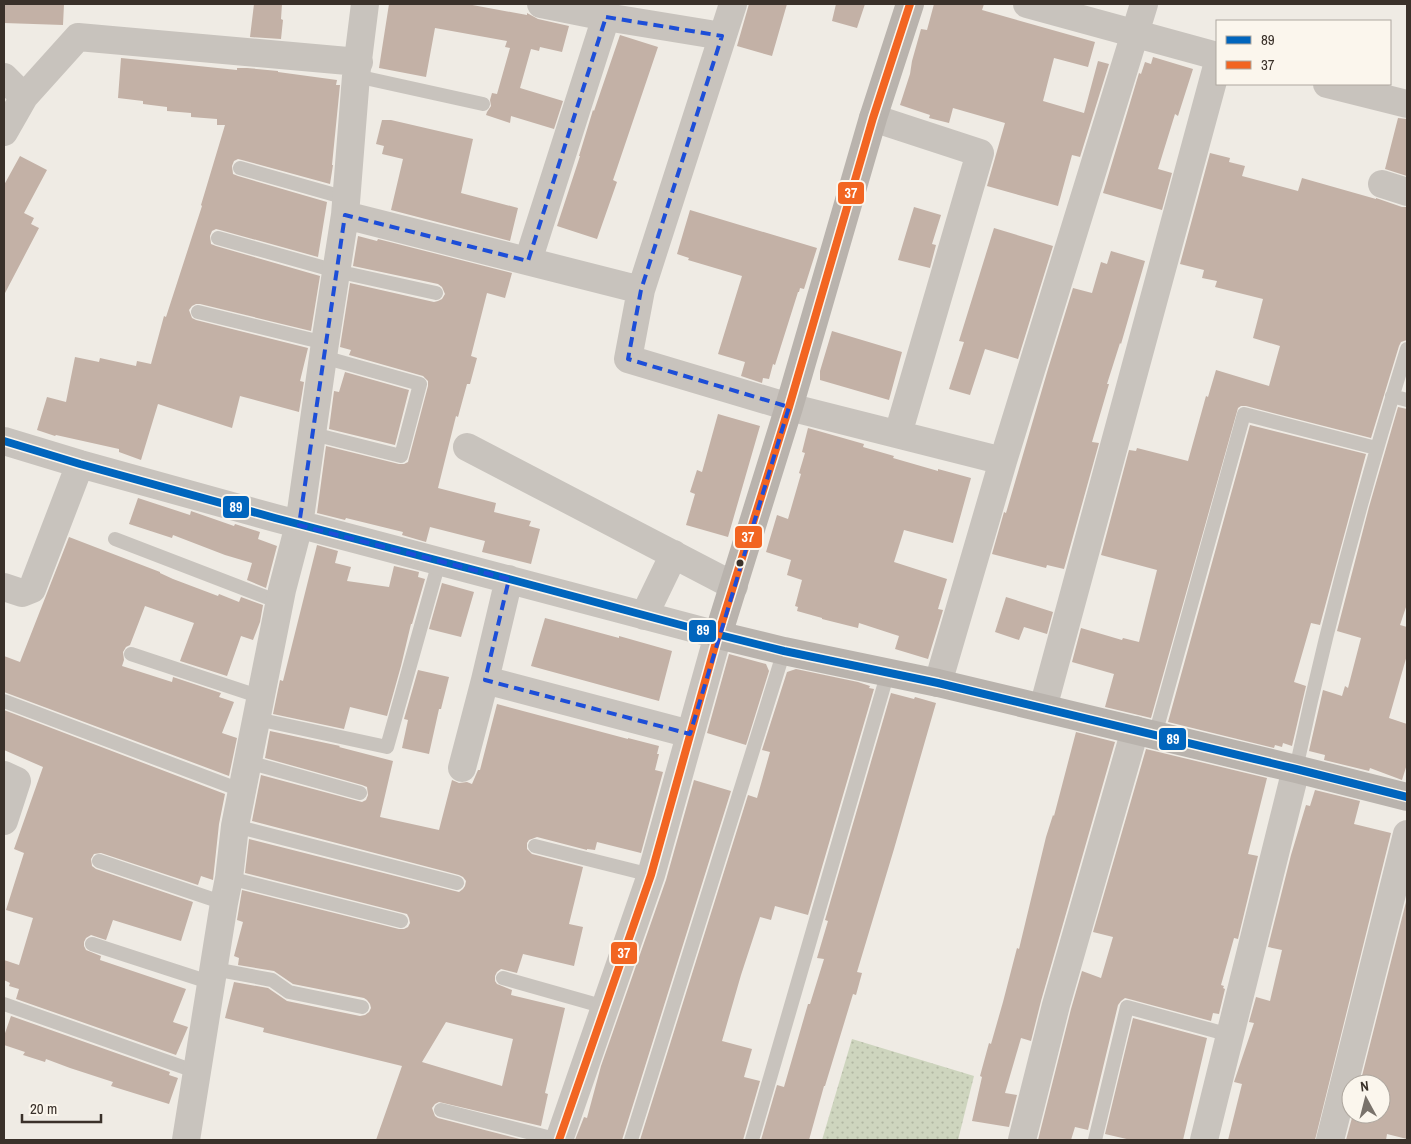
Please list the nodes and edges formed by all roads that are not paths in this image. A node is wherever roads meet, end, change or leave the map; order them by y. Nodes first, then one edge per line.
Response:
1 (365, 4) edge
2 (541, 4) edge
3 (733, 4) edge
4 (910, 4) edge
5 (1028, 4) edge
6 (1144, 4) edge
7 (606, 16) junction
8 (1134, 34) junction
9 (722, 36) junction
10 (1216, 56) edge
11 (358, 69) junction
12 (1216, 70) edge
13 (4, 77) edge
14 (1331, 85) edge
15 (24, 97) junction
16 (483, 104) dead end
17 (1407, 104) edge
18 (873, 118) junction
19 (4, 132) edge
20 (240, 168) dead end
21 (345, 206) junction
22 (218, 238) dead end
23 (528, 261) junction
24 (336, 271) junction
25 (642, 290) junction
26 (436, 293) dead end
27 (198, 312) dead end
28 (1407, 349) edge
29 (324, 350) junction
30 (1392, 396) junction
31 (1407, 400) edge
32 (789, 407) junction
33 (313, 434) junction
34 (898, 434) junction
35 (4, 441) edge
36 (467, 446) dead end
37 (1376, 448) junction
38 (1003, 461) junction
39 (80, 464) junction
40 (299, 524) junction
41 (115, 539) dead end
42 (674, 554) junction
43 (440, 562) junction
44 (510, 579) junction
45 (4, 586) edge
46 (734, 586) junction
47 (279, 602) junction
48 (644, 616) junction
49 (718, 635) junction
50 (784, 651) junction
51 (131, 654) dead end
52 (888, 672) junction
53 (484, 680) junction
54 (938, 683) junction
55 (4, 701) edge
56 (259, 708) junction
57 (1044, 708) junction
58 (1145, 733) junction
59 (690, 734) junction
60 (248, 762) junction
61 (462, 768) dead end
62 (1296, 769) junction
63 (4, 776) edge
64 (243, 791) junction
65 (360, 793) dead end
66 (1407, 797) edge
67 (4, 821) edge
68 (235, 826) junction
69 (1407, 834) edge
70 (536, 846) dead end
71 (99, 861) dead end
72 (651, 875) junction
73 (457, 883) dead end
74 (226, 890) junction
75 (401, 921) dead end
76 (92, 944) dead end
77 (213, 976) junction
78 (503, 978) dead end
79 (4, 1004) edge
80 (362, 1007) dead end
81 (605, 1007) junction
82 (1230, 1035) junction
83 (197, 1072) junction
84 (441, 1110) dead end
85 (186, 1140) edge
86 (559, 1140) edge
87 (631, 1140) edge
88 (752, 1140) edge
89 (1022, 1140) edge
90 (1095, 1140) edge
91 (1204, 1140) edge
92 (1330, 1140) edge

1 - 11 street
2 - 7 street
3 - 9 street
4 - 18 street
5 - 8 street
6 - 8 street
7 - 9 street
7 - 23 street
8 - 10 street
8 - 38 street
9 - 25 street
11 - 15 street
11 - 16 lane
11 - 21 street
12 - 57 street
13 - 15 street
14 - 17 street
15 - 19 street
18 - 32 street
18 - 34 street
20 - 21 lane
21 - 23 street
21 - 24 street
22 - 24 lane
23 - 25 street
24 - 26 lane
24 - 29 street
25 - 32 street
27 - 29 lane
28 - 30 lane
29 - 33 street
29 - 33 lane
30 - 31 lane
30 - 37 lane
32 - 34 street
32 - 46 street
33 - 40 street
34 - 38 street
35 - 39 street
36 - 42 street
37 - 58 lane
37 - 62 lane
38 - 54 street
39 - 40 street
39 - 45 street
40 - 43 street
40 - 47 street
41 - 47 lane
42 - 46 street
42 - 48 street
43 - 44 street
43 - 56 lane
44 - 48 street
44 - 53 street
46 - 49 street
47 - 56 street
48 - 49 street
49 - 50 street
49 - 59 street
50 - 52 street
50 - 87 lane
51 - 56 lane
52 - 54 street
52 - 88 lane
53 - 59 street
53 - 61 street
54 - 57 street
55 - 64 lane
56 - 60 street
57 - 58 street
58 - 62 street
58 - 89 street
59 - 72 street
60 - 64 street
60 - 65 lane
62 - 66 street
62 - 82 street
63 - 67 street
64 - 68 street
68 - 73 lane
68 - 74 street
69 - 92 street
70 - 72 lane
71 - 74 lane
72 - 81 street
74 - 75 lane
74 - 77 street
76 - 77 lane
77 - 80 lane
77 - 83 street
78 - 81 lane
79 - 83 lane
81 - 86 street
82 - 90 lane
82 - 91 street
83 - 85 street
84 - 86 lane

